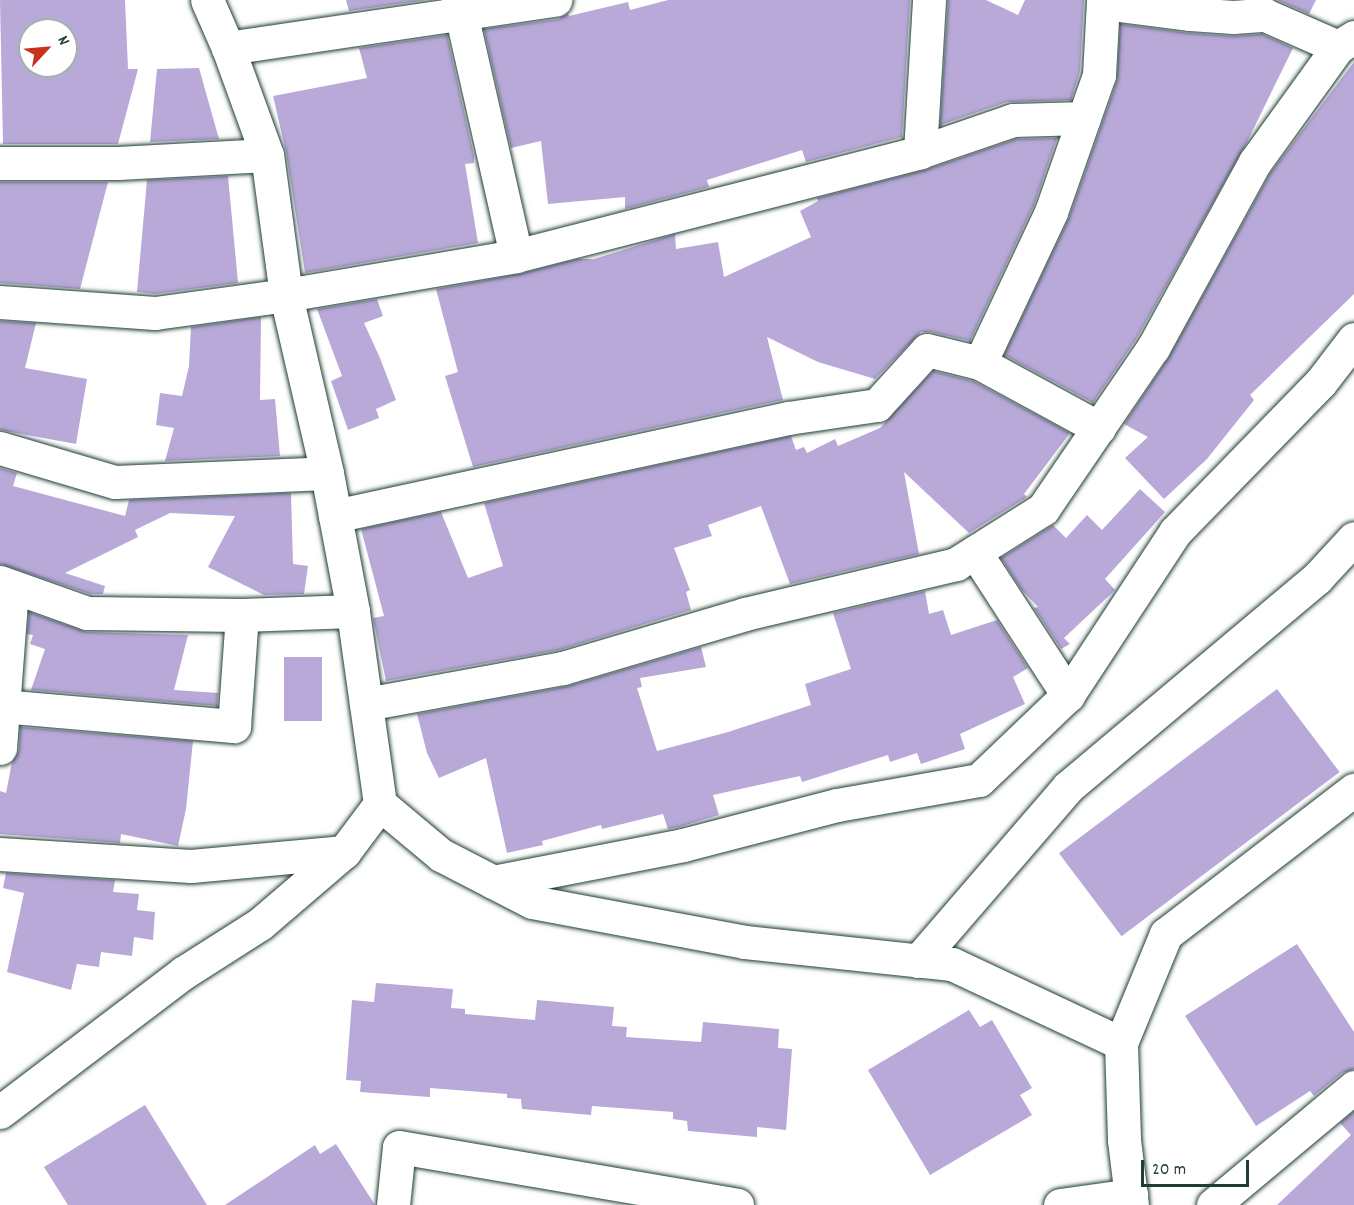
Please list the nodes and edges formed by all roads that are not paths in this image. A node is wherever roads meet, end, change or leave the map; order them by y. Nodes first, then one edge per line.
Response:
1 (207, 0) edge
2 (555, 0) edge
3 (929, 0) edge
4 (1103, 2) edge
5 (459, 7) edge
6 (1265, 8) edge
7 (1346, 42) edge
8 (228, 48) junction
9 (1084, 118) junction
10 (920, 152) junction
11 (267, 155) junction
12 (0, 163) edge
13 (516, 256) junction
14 (286, 295) junction
15 (0, 302) edge
16 (1354, 339) edge
17 (980, 363) junction
18 (1099, 428) junction
19 (0, 448) edge
20 (327, 473) junction
21 (335, 516) junction
22 (1354, 538) edge
23 (975, 552) junction
24 (6, 584) edge
25 (353, 610) junction
26 (242, 615) junction
27 (1068, 695) junction
28 (366, 704) junction
29 (2, 707) edge
30 (0, 748) edge
31 (1354, 790) edge
32 (380, 804) junction
33 (344, 852) junction
34 (0, 854) edge
35 (493, 882) junction
36 (918, 961) junction
37 (1121, 1043) junction
38 (1354, 1087) edge
39 (5, 1102) edge
40 (1131, 1200) edge
41 (393, 1205) edge
42 (737, 1205) edge
43 (1060, 1205) edge
44 (1213, 1205) edge

1 - 8 street
2 - 5 street
3 - 10 street
4 - 6 street
4 - 9 street
5 - 8 street
5 - 13 street
6 - 7 street
7 - 18 street
8 - 11 street
9 - 10 street
9 - 17 street
10 - 13 street
11 - 12 street
11 - 14 street
13 - 14 street
14 - 15 street
14 - 20 street
16 - 27 street
17 - 18 street
17 - 21 street
18 - 23 street
19 - 20 street
20 - 21 street
21 - 25 street
22 - 36 street
23 - 27 street
23 - 28 street
24 - 26 street
24 - 29 street
25 - 26 street
25 - 28 street
26 - 29 street
27 - 35 street
28 - 32 street
29 - 30 street
31 - 37 street
32 - 33 street
32 - 35 street
33 - 34 street
33 - 39 street
35 - 36 street
36 - 37 street
37 - 40 street
38 - 44 street
40 - 43 street
41 - 42 street

